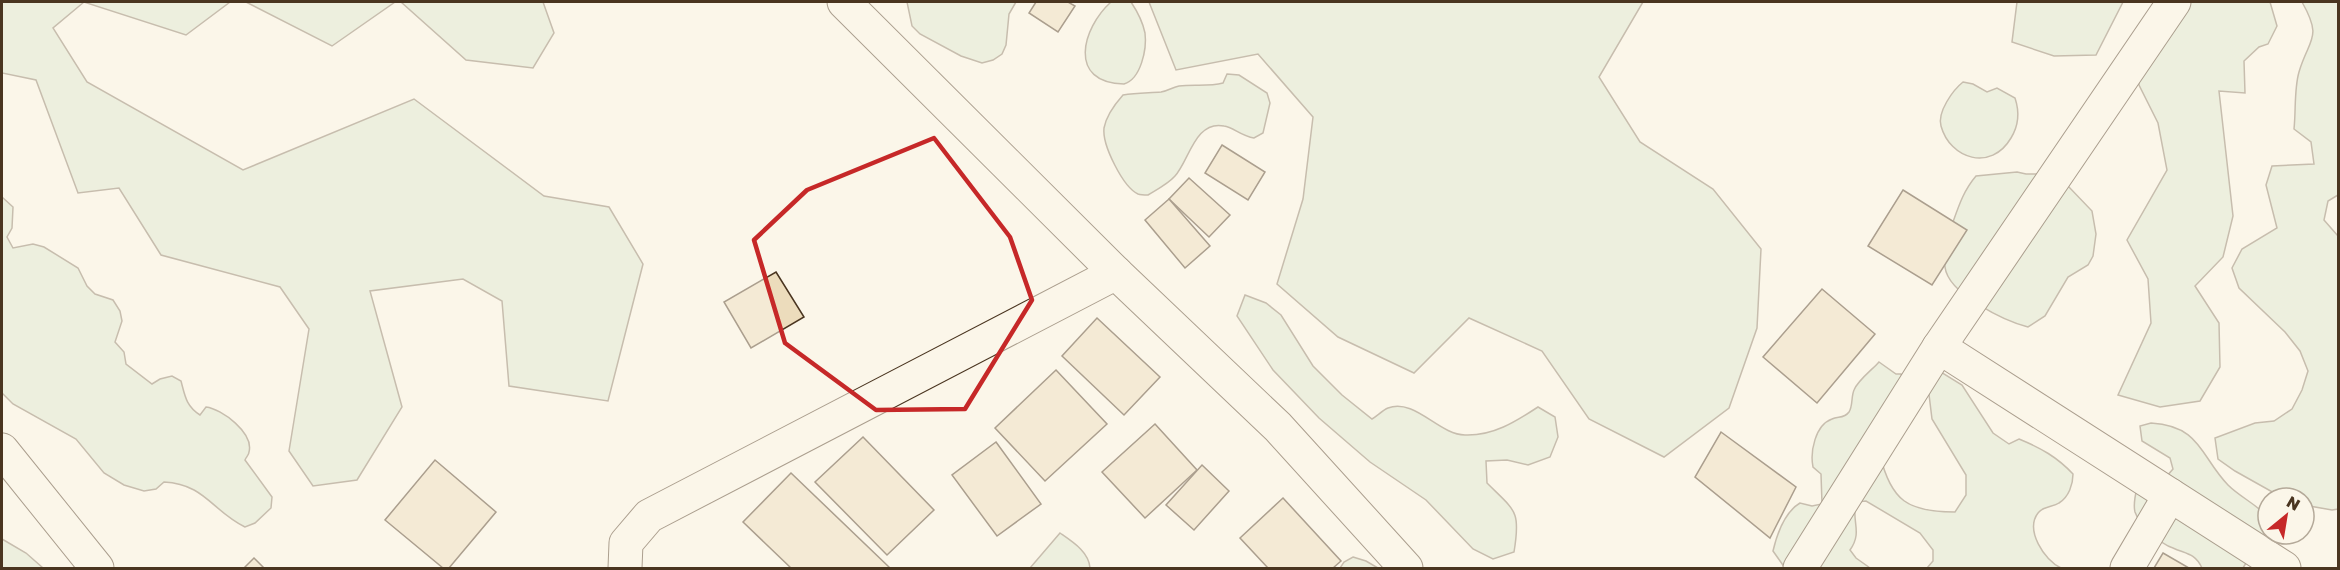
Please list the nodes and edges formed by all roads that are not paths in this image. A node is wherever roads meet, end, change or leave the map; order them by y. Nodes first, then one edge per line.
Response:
1 (844, 2) edge
2 (2174, 2) edge
3 (1116, 273) junction
4 (1939, 347) junction
5 (2, 450) edge
6 (2170, 495) junction
7 (97, 568) edge
8 (625, 568) edge
9 (1406, 568) edge
10 (1800, 568) edge
11 (2127, 568) edge
12 (2284, 568) edge

1 - 3 street
2 - 4 street
3 - 8 street
3 - 9 street
4 - 6 street
4 - 10 street
5 - 7 street
6 - 11 street
6 - 12 street

